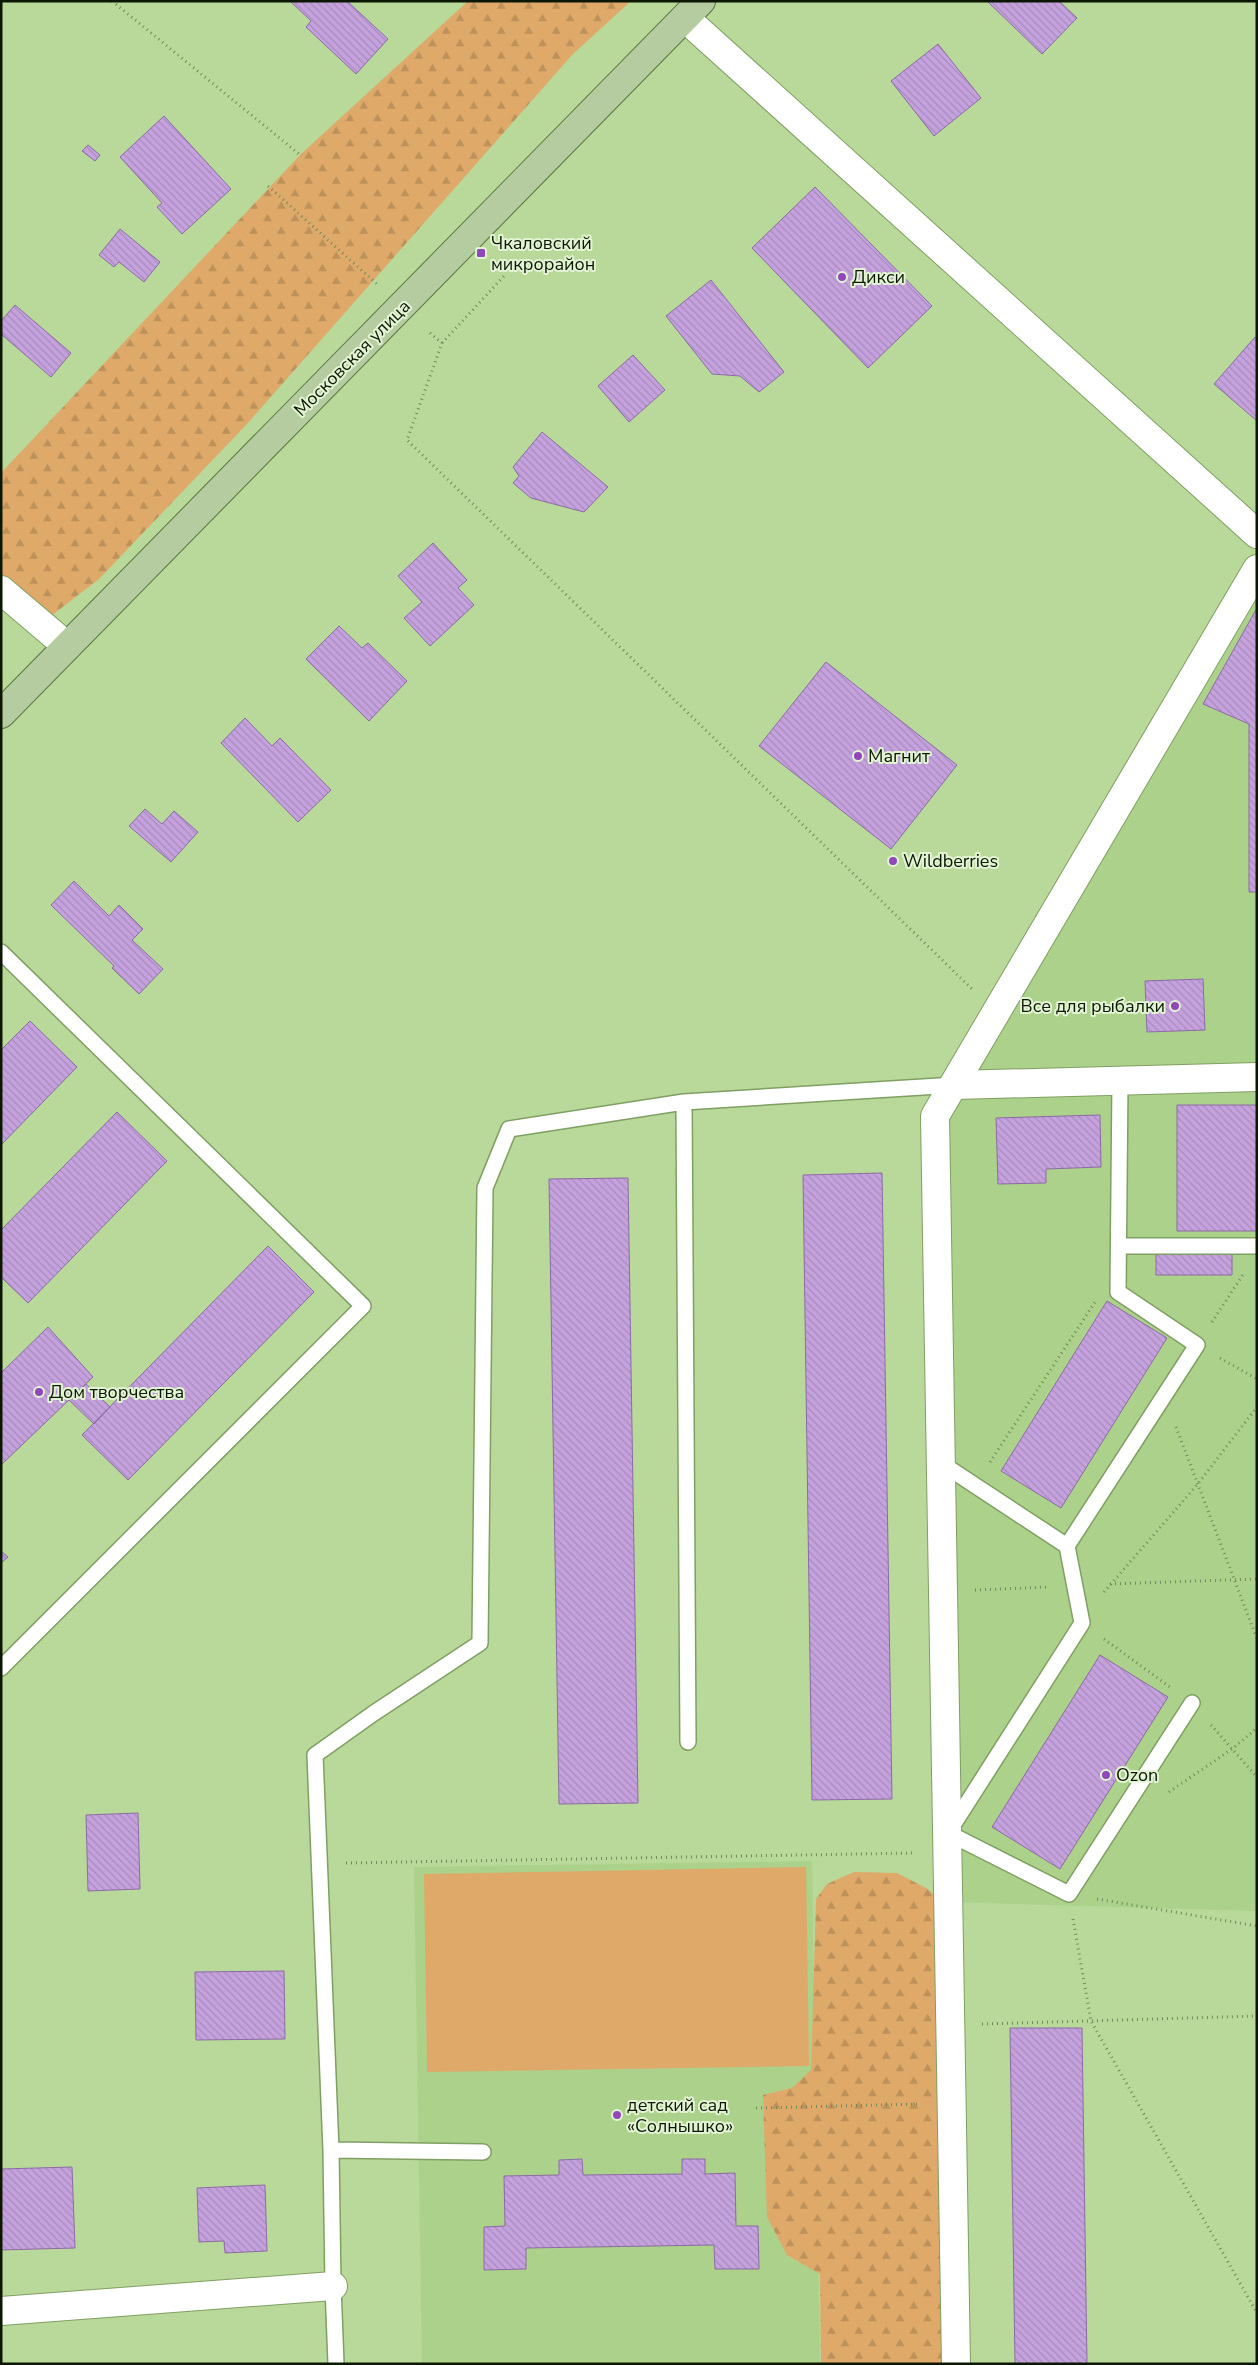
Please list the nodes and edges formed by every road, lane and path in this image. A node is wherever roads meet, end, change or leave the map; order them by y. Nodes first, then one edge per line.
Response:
1 (112, 1) edge
2 (693, 9) edge
3 (299, 154) dead end
4 (268, 186) dead end
5 (505, 275) dead end
6 (380, 287) dead end
7 (430, 333) dead end
8 (442, 343) junction
9 (1257, 534) edge
10 (1257, 569) edge
11 (1, 590) edge
12 (67, 646) junction
13 (1, 714) edge
14 (1, 952) edge
15 (996, 1012) junction
16 (1257, 1077) edge
17 (1120, 1081) junction
18 (955, 1085) junction
19 (684, 1102) junction
20 (1119, 1246) junction
21 (1257, 1246) edge
22 (1118, 1266) junction
23 (1246, 1270) dead end
24 (1197, 1345) junction
25 (1257, 1379) edge
26 (1164, 1396) junction
27 (1257, 1408) edge
28 (941, 1463) junction
29 (1197, 1484) junction
30 (975, 1486) junction
31 (1067, 1546) junction
32 (1082, 1623) junction
33 (1257, 1639) edge
34 (1, 1668) edge
35 (1192, 1703) junction
36 (1257, 1728) edge
37 (688, 1742) dead end
38 (1232, 1749) junction
39 (1257, 1777) edge
40 (1162, 1797) dead end
41 (948, 1843) junction
42 (318, 1864) junction
43 (1069, 1894) junction
44 (1257, 1926) edge
45 (1257, 2016) edge
46 (1091, 2021) junction
47 (951, 2025) junction
48 (952, 2103) junction
49 (756, 2108) dead end
50 (331, 2150) junction
51 (483, 2152) dead end
52 (332, 2286) junction
53 (1, 2310) edge
54 (1257, 2313) edge
55 (336, 2364) edge
56 (956, 2364) edge

1 - 3 path
2 - 9 street
2 - 12 main road, Московская улица
4 - 6 path
5 - 8 path
7 - 8 path
8 - 15 path
10 - 15 street
11 - 12 street
12 - 13 main road, Московская улица
14 - 34 lane
15 - 18 street
16 - 17 street
17 - 18 street
17 - 20 lane
18 - 19 lane
18 - 28 street
19 - 37 lane
19 - 42 lane
20 - 21 lane
20 - 22 lane
22 - 24 lane
22 - 30 path
23 - 24 path
24 - 25 path
24 - 26 lane
26 - 29 path
26 - 31 lane
27 - 29 path
28 - 30 lane
28 - 41 street
29 - 32 path
29 - 33 path
30 - 31 lane
31 - 32 lane
32 - 35 path
32 - 41 lane
35 - 38 path
35 - 43 lane
36 - 38 path
38 - 39 path
38 - 40 path
41 - 42 path
41 - 43 lane
41 - 47 street
42 - 50 lane
43 - 44 path
43 - 46 path
45 - 46 path
46 - 47 path
46 - 54 path
47 - 48 street
48 - 49 path
48 - 56 street
50 - 51 lane
50 - 52 lane
52 - 53 street
52 - 55 lane

